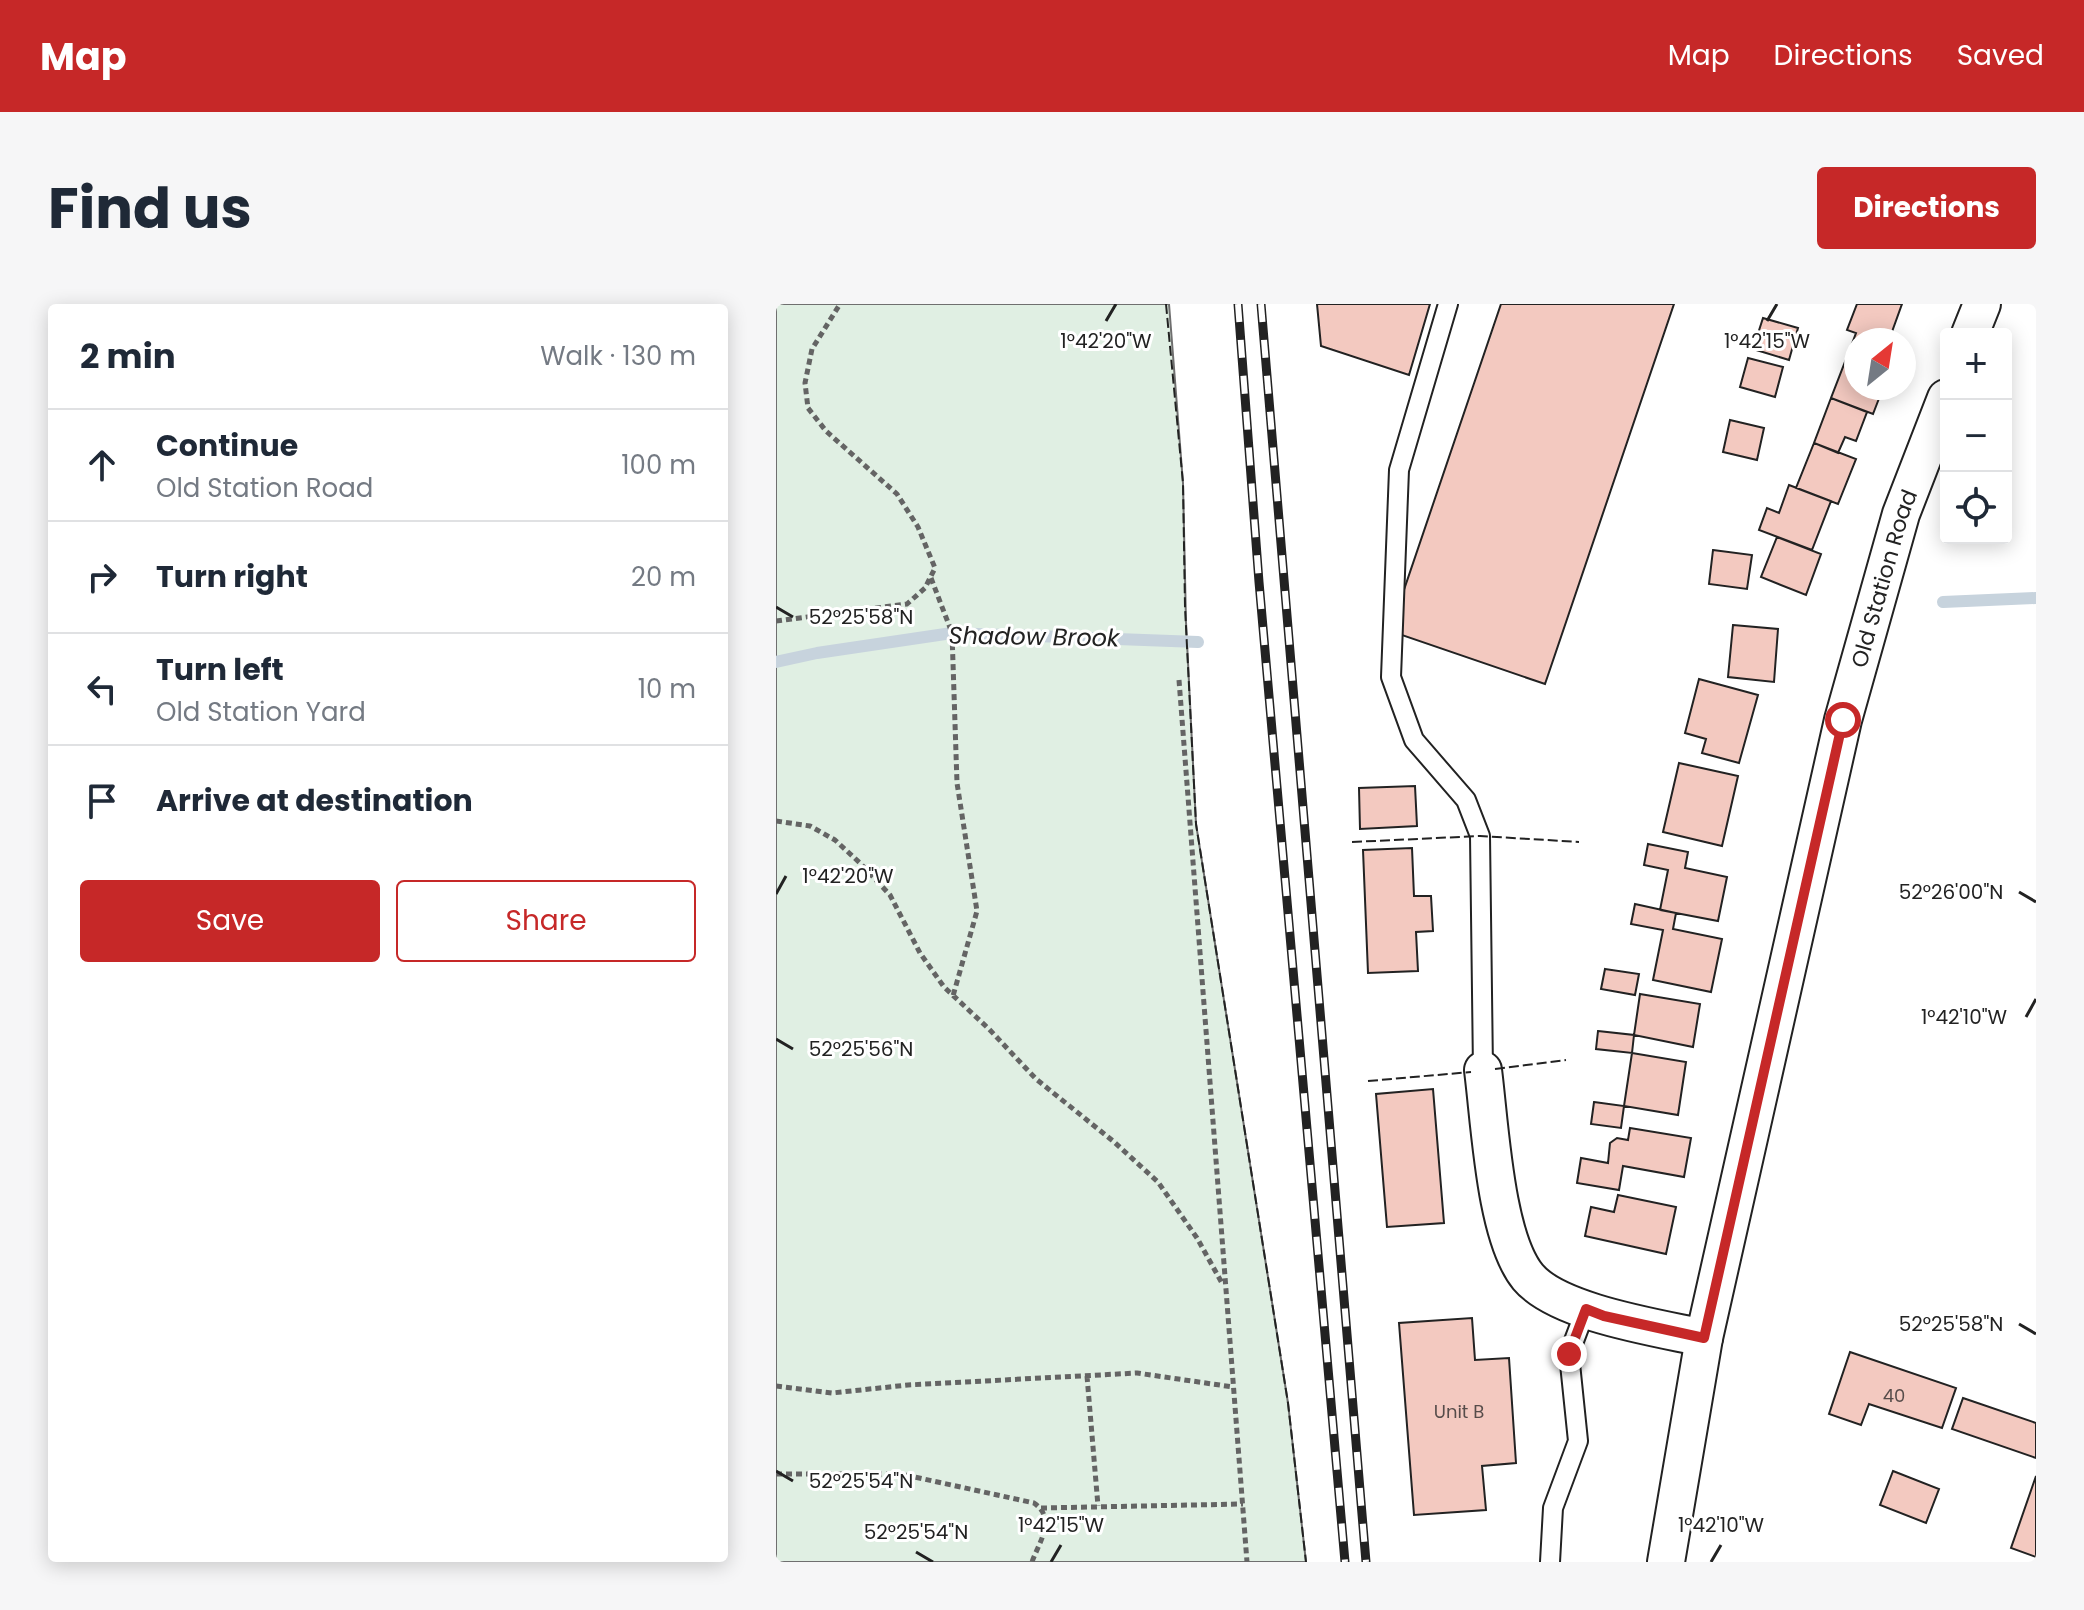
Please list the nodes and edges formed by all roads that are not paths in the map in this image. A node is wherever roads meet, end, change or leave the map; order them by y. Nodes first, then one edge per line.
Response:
1 (1448, 304) edge
2 (1982, 304) edge
3 (1972, 328) edge
4 (1945, 400) edge
5 (1483, 1070) joint
6 (1586, 1309) junction
7 (1704, 1338) junction
8 (1550, 1562) edge
9 (1666, 1562) edge

1 - 5 lane
2 - 3 street
4 - 7 street, Old Station Road
5 - 6 street
6 - 7 street
6 - 8 lane
7 - 9 street, Old Station Road

